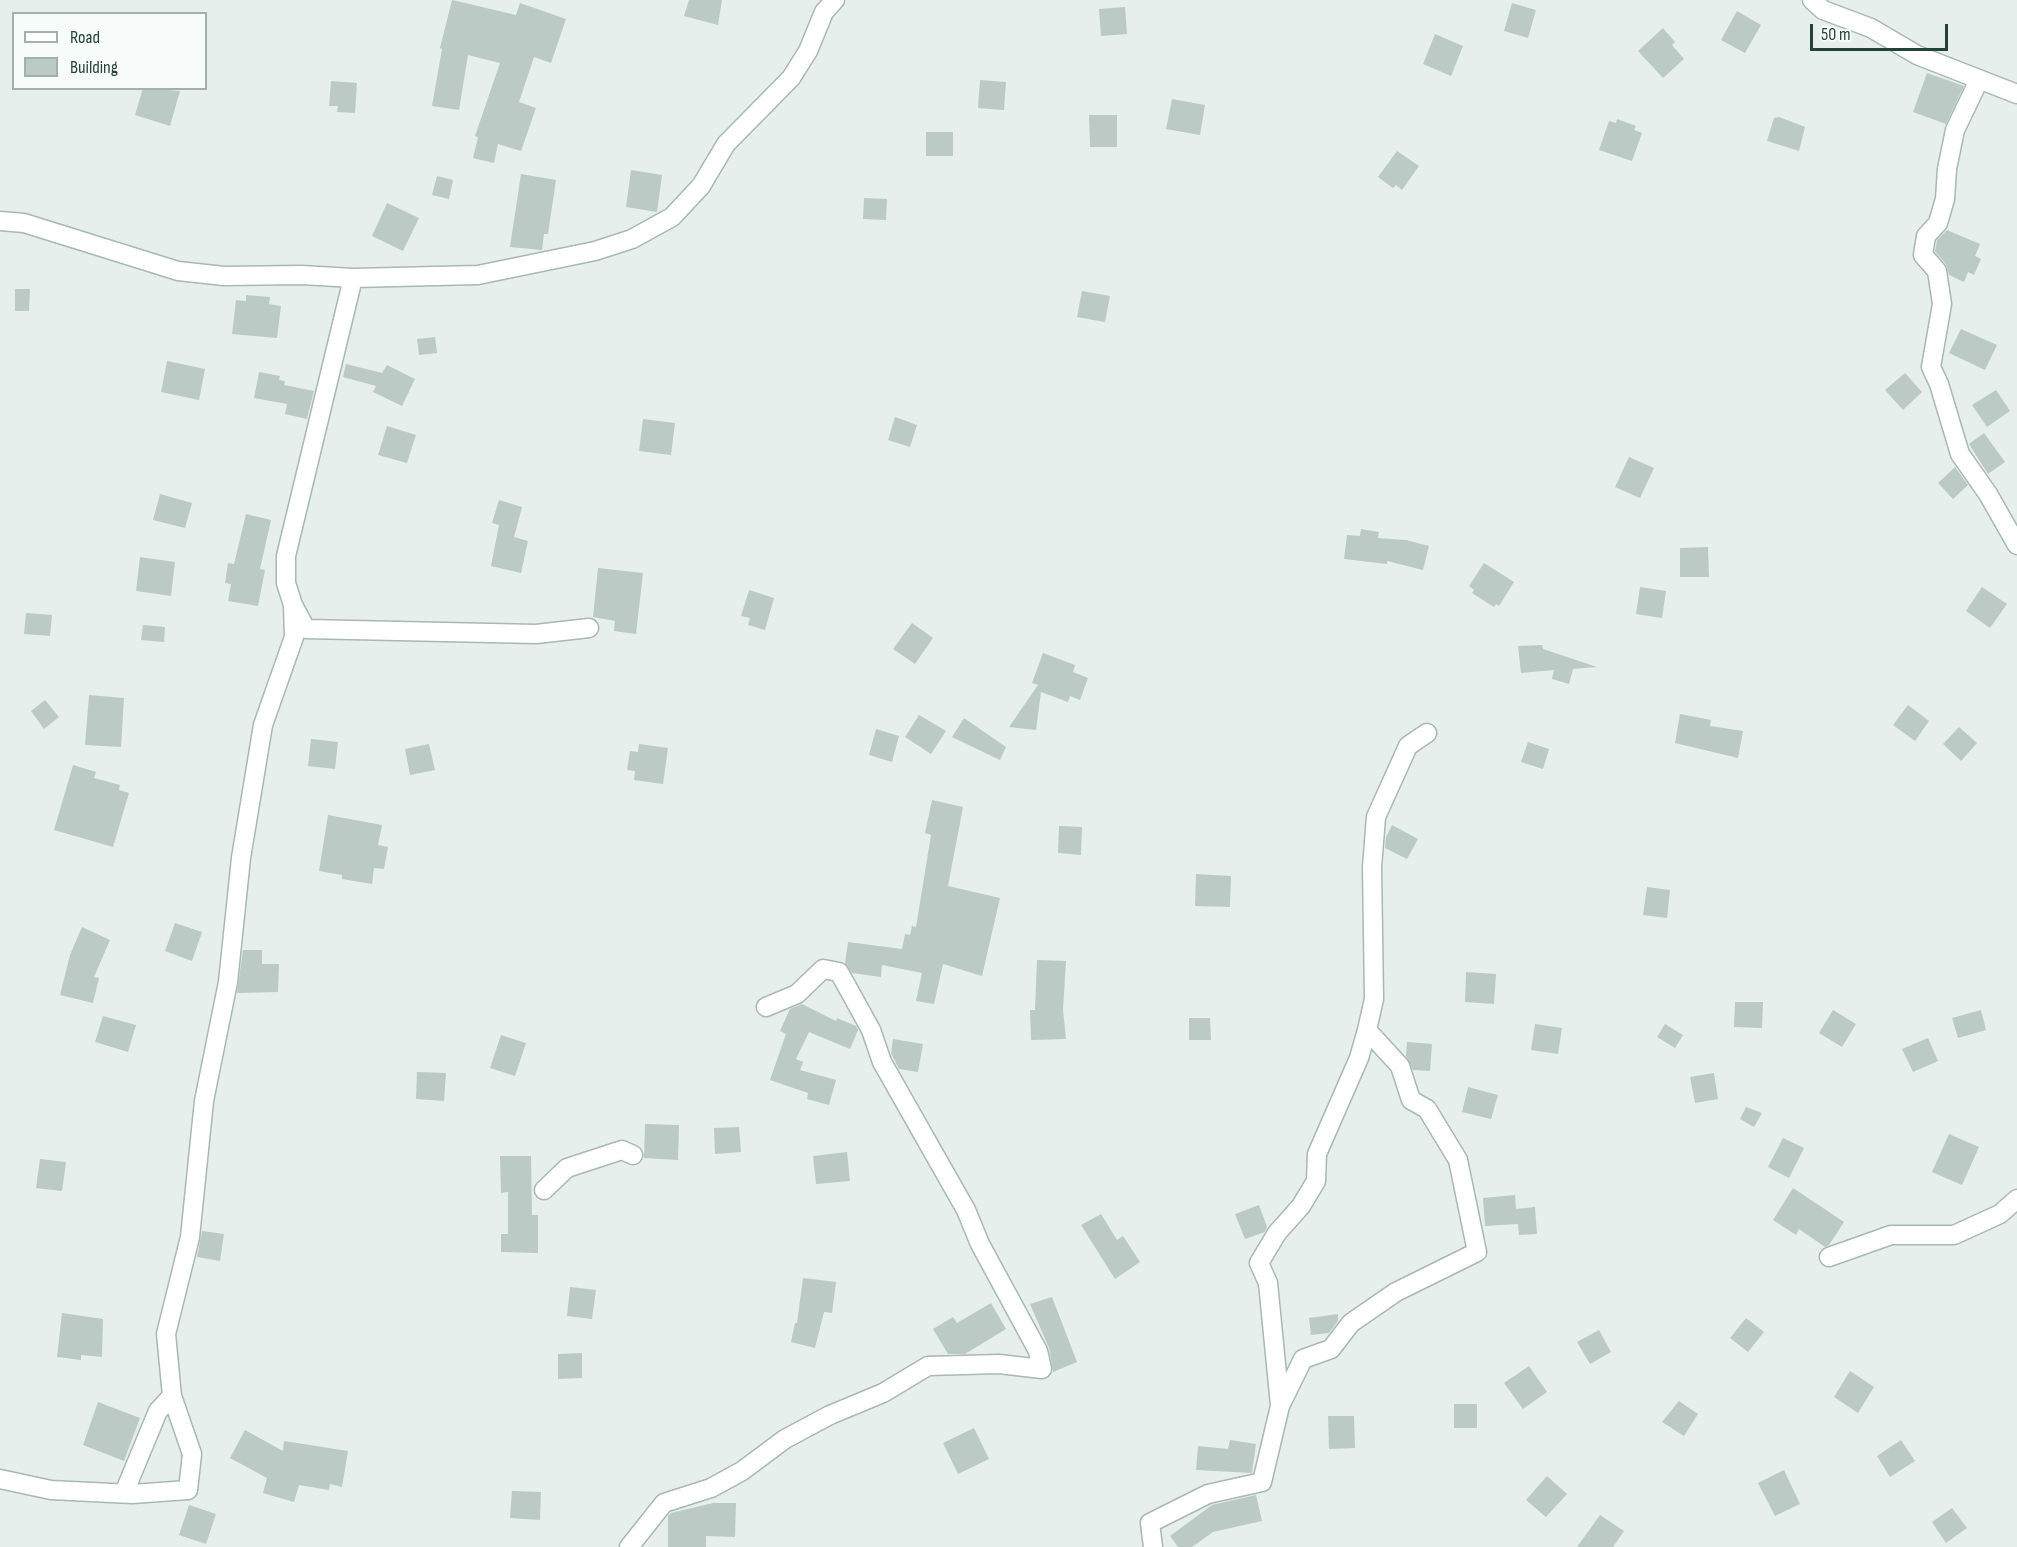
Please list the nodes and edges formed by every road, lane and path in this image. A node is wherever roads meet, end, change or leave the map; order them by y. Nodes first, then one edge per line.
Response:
1 (836, 0) edge
2 (1812, 0) edge
3 (1979, 80) junction
4 (2017, 94) edge
5 (0, 221) edge
6 (353, 278) junction
7 (2017, 545) edge
8 (293, 605) junction
9 (589, 628) dead end
10 (1427, 734) dead end
11 (766, 1007) dead end
12 (1367, 1030) junction
13 (633, 1155) dead end
14 (544, 1190) dead end
15 (2017, 1199) edge
16 (1829, 1257) dead end
17 (172, 1396) junction
18 (1280, 1406) junction
19 (0, 1479) edge
20 (124, 1493) junction
21 (629, 1547) edge
22 (1153, 1547) edge

1 - 6 street
2 - 3 street
3 - 4 street
3 - 7 street
5 - 6 street
6 - 8 street
8 - 9 street
8 - 17 street
10 - 12 street
11 - 21 street
12 - 18 street
12 - 18 street
13 - 14 street
15 - 16 street
17 - 20 street
17 - 20 street
18 - 22 street
19 - 20 street

